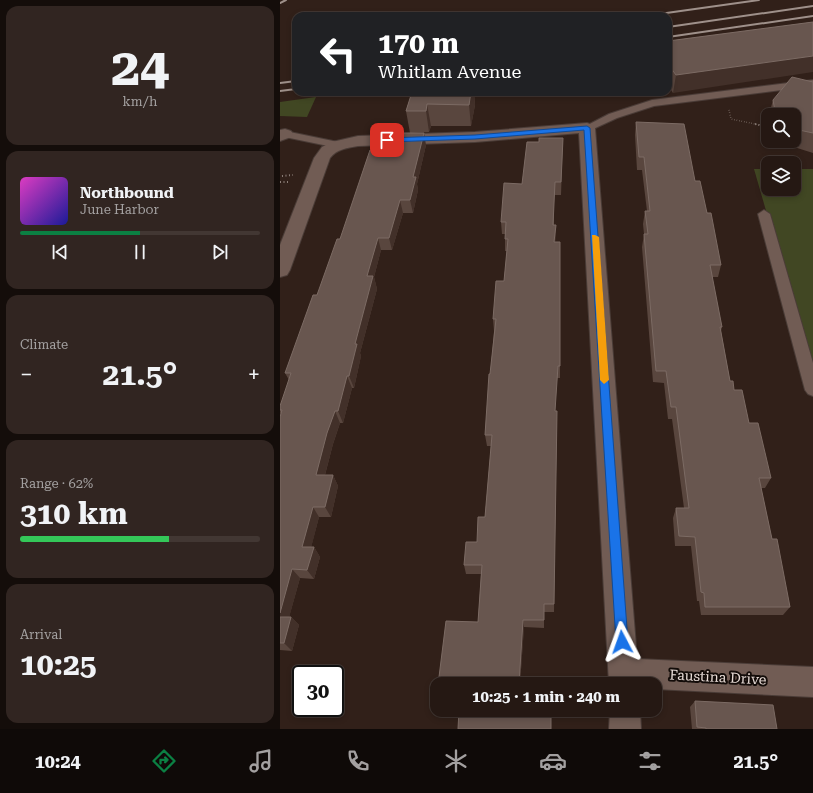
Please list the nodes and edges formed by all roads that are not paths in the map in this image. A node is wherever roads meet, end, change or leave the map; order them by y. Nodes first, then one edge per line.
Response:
1 (813, 83) edge
2 (587, 128) junction
3 (282, 134) edge
4 (338, 145) junction
5 (764, 214) dead end
6 (280, 270) edge
7 (813, 390) edge
8 (624, 677) edge
9 (641, 677) edge
10 (813, 682) edge
11 (625, 717) edge
12 (626, 729) edge

1 - 2 lane
2 - 4 street
2 - 8 street
3 - 4 lane
4 - 6 street
5 - 7 lane
9 - 10 street, Faustina Drive
11 - 12 street

